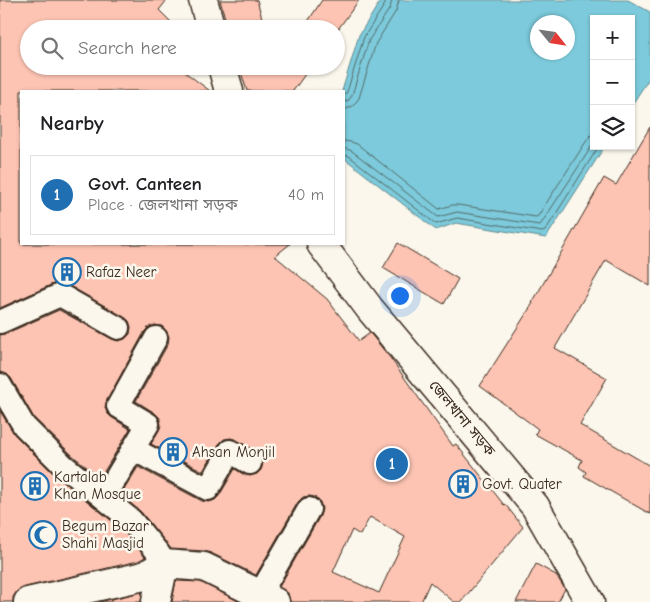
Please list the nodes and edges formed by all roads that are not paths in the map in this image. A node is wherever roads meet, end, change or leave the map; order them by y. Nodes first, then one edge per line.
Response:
1 (203, 0) edge
2 (209, 20) edge
3 (225, 75) edge
4 (229, 90) edge
5 (322, 245) edge
6 (0, 322) edge
7 (118, 328) dead end
8 (156, 338) dead end
9 (0, 385) edge
10 (133, 449) junction
11 (250, 463) dead end
12 (104, 498) junction
13 (309, 509) dead end
14 (164, 564) junction
15 (267, 598) edge
16 (28, 602) edge
17 (156, 602) edge
18 (590, 602) edge

1 - 2 street
3 - 4 street
5 - 18 street, জেলখানা সড়ক
6 - 7 street
8 - 10 street
9 - 12 street
10 - 11 street
10 - 12 street
12 - 14 street
13 - 15 street
14 - 15 street
14 - 16 street
14 - 17 street

